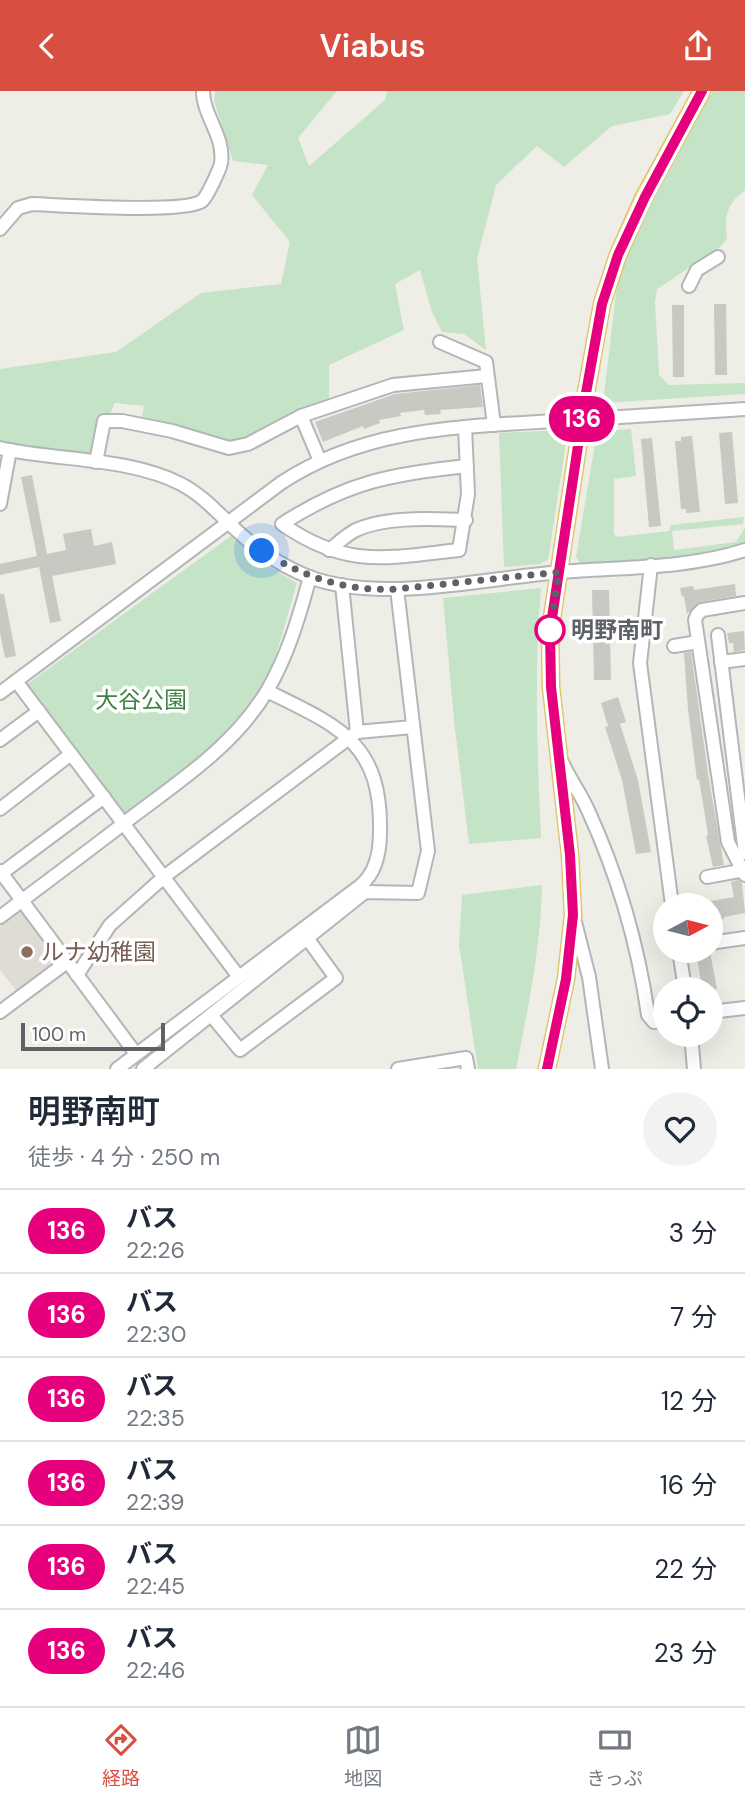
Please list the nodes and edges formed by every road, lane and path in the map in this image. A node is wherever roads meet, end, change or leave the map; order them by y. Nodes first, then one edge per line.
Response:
1 (203, 91) edge
2 (702, 91) edge
3 (0, 229) edge
4 (718, 257) dead end
5 (689, 286) dead end
6 (440, 342) dead end
7 (487, 376) junction
8 (745, 409) edge
9 (301, 416) junction
10 (494, 425) junction
11 (465, 427) junction
12 (5, 449) edge
13 (320, 461) junction
14 (96, 462) junction
15 (467, 466) junction
16 (0, 504) edge
17 (466, 520) junction
18 (228, 523) junction
19 (329, 550) junction
20 (745, 550) edge
21 (651, 565) junction
22 (559, 572) junction
23 (310, 577) junction
24 (342, 585) junction
25 (397, 589) junction
26 (745, 603) edge
27 (718, 635) dead end
28 (698, 642) junction
29 (674, 646) dead end
30 (745, 659) edge
31 (721, 662) junction
32 (16, 681) junction
33 (267, 691) junction
34 (0, 694) edge
35 (39, 711) junction
36 (413, 727) junction
37 (353, 735) junction
38 (0, 740) edge
39 (559, 753) junction
40 (71, 754) junction
41 (104, 797) junction
42 (742, 808) edge
43 (0, 809) edge
44 (124, 824) junction
45 (745, 853) edge
46 (1, 872) edge
47 (745, 872) edge
48 (165, 876) junction
49 (707, 877) dead end
50 (363, 889) junction
51 (674, 893) edge
52 (22, 901) junction
53 (573, 915) junction
54 (0, 917) edge
55 (307, 938) junction
56 (745, 938) edge
57 (723, 941) edge
58 (68, 962) junction
59 (78, 975) junction
60 (239, 977) junction
61 (745, 1007) edge
62 (723, 1010) edge
63 (0, 1012) edge
64 (211, 1015) junction
65 (653, 1021) edge
66 (692, 1047) edge
67 (136, 1054) junction
68 (117, 1069) edge
69 (143, 1069) edge
70 (398, 1069) edge
71 (468, 1069) edge
72 (547, 1069) edge
73 (602, 1069) edge
74 (694, 1069) edge

1 - 3 street
2 - 22 main road
4 - 5 street
6 - 7 street
7 - 9 street
7 - 10 street
8 - 10 street, bridge
9 - 13 street
9 - 14 street
10 - 11 street
11 - 13 street
11 - 15 street
12 - 14 street
12 - 16 street
13 - 18 street
14 - 18 street
15 - 17 street
15 - 19 street
17 - 19 street
17 - 19 street
18 - 23 street
18 - 32 street
20 - 21 street
21 - 22 street
21 - 51 street
22 - 25 street
22 - 39 main road
23 - 24 street
23 - 33 street
24 - 25 street
24 - 37 street
25 - 36 street
26 - 28 street
27 - 31 street
28 - 29 street
28 - 47 street
30 - 31 street
31 - 42 street
32 - 34 street
32 - 35 street
33 - 37 street
33 - 44 street
35 - 38 street
35 - 40 street
36 - 37 street
36 - 50 street
37 - 48 street
37 - 50 street
39 - 53 main road
39 - 65 street
40 - 41 street
40 - 43 street
41 - 44 street
41 - 46 street
42 - 45 street
44 - 48 street
44 - 52 street
46 - 52 street
47 - 49 street
48 - 59 street
48 - 60 street
50 - 55 street
50 - 60 street
52 - 54 street
52 - 58 street
53 - 72 main road
53 - 73 street
55 - 64 street
55 - 64 street
56 - 57 street
58 - 59 street
58 - 63 street
59 - 67 street
60 - 67 street
61 - 62 street
64 - 69 street
66 - 74 street
67 - 68 street
70 - 71 street

